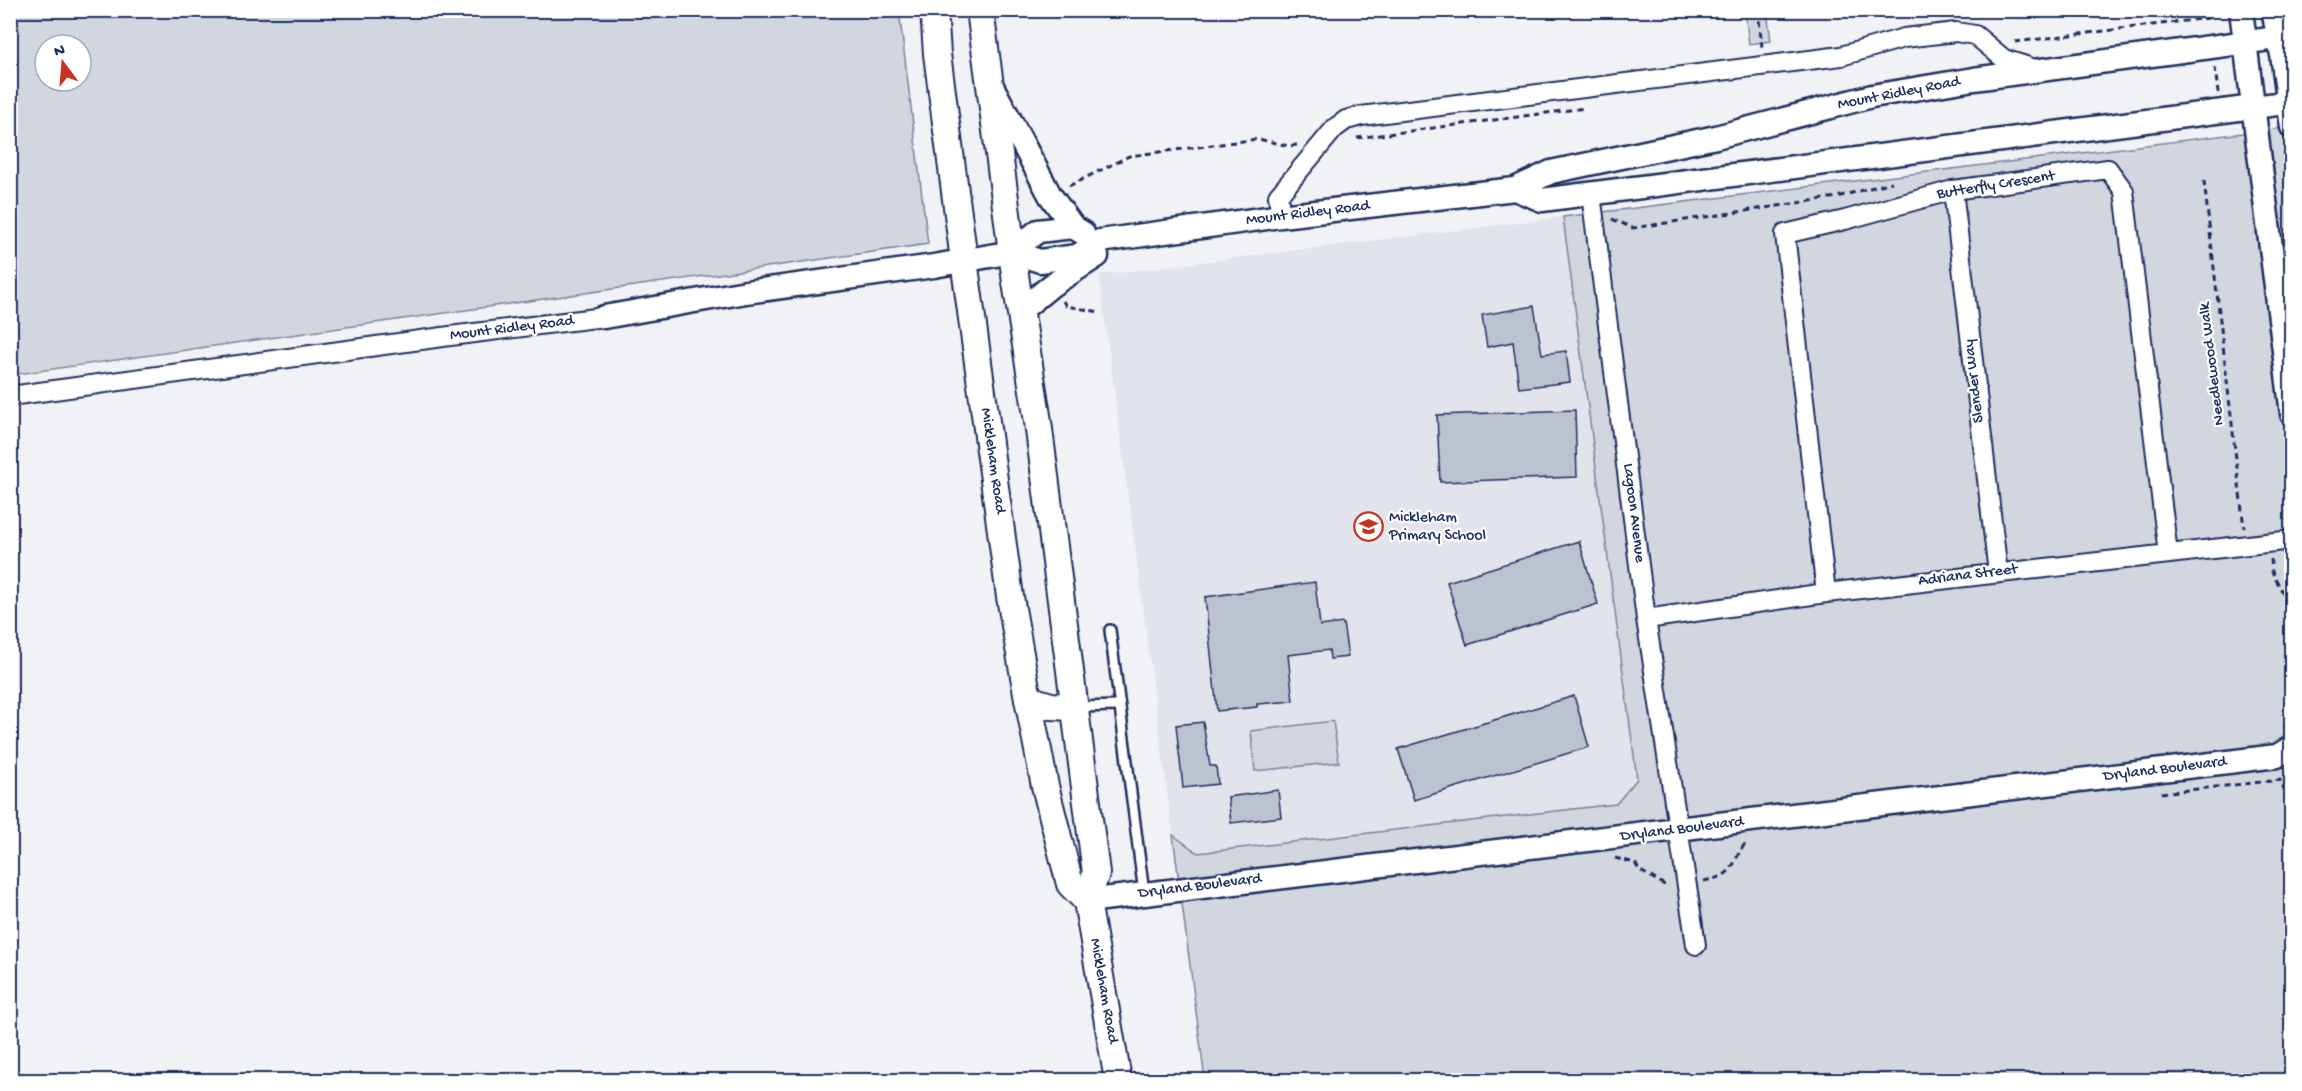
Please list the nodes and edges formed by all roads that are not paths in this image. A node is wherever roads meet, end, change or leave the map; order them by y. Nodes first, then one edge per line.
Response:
1 (933, 10) edge
2 (980, 10) edge
3 (2241, 10) edge
4 (2273, 10) edge
5 (2285, 36) edge
6 (2244, 41) junction
7 (2037, 70) junction
8 (989, 81) junction
9 (2290, 102) edge
10 (2252, 107) junction
11 (2292, 127) edge
12 (1515, 189) junction
13 (1953, 190) junction
14 (1592, 204) junction
15 (1281, 216) junction
16 (1073, 227) junction
17 (1126, 238) junction
18 (1100, 241) junction
19 (1012, 252) junction
20 (964, 261) junction
21 (1020, 311) junction
22 (604, 317) joint
23 (10, 396) edge
24 (2292, 414) edge
25 (2292, 540) edge
26 (2168, 554) junction
27 (1998, 573) junction
28 (1826, 593) junction
29 (1646, 619) junction
30 (1110, 630) dead end
31 (1028, 699) junction
32 (1119, 706) junction
33 (1074, 707) junction
34 (2287, 755) edge
35 (1678, 830) junction
36 (1144, 893) junction
37 (1087, 901) junction
38 (1696, 945) dead end
39 (1118, 1080) edge

1 - 20 main road, Mickleham Road
2 - 8 main road, Mickleham Road
3 - 6 street
4 - 5 street
5 - 6 street, Mount Ridley Road
5 - 9 street
6 - 7 street, Mount Ridley Road
6 - 10 street
7 - 12 street, Mount Ridley Road
7 - 15 street
8 - 16 street
8 - 19 main road, Mickleham Road
9 - 10 street, Mount Ridley Road
9 - 11 street
10 - 14 street, Mount Ridley Road
10 - 24 street
12 - 14 street, Mount Ridley Road
12 - 15 street, Mount Ridley Road
13 - 26 street, Butterfly Crescent
13 - 27 street, Slender Way
13 - 28 street, Butterfly Crescent
14 - 29 street, Lagoon Avenue
15 - 17 street, Mount Ridley Road
16 - 18 street
16 - 19 street, Mount Ridley Road
17 - 18 street, Mount Ridley Road
17 - 21 street
18 - 19 street, Mount Ridley Road
19 - 20 street, Mount Ridley Road
19 - 21 main road, Mickleham Road
20 - 22 street, Mount Ridley Road
20 - 31 main road, Mickleham Road
21 - 33 main road, Mickleham Road
22 - 23 street, Mount Ridley Road
25 - 26 street, Adriana Street
26 - 27 street, Adriana Street
27 - 28 street, Adriana Street
28 - 29 street, Adriana Street
29 - 35 street, Lagoon Avenue
30 - 32 lane
31 - 33 main road
31 - 37 main road, Mickleham Road
32 - 33 lane
32 - 36 lane
33 - 37 main road, Mickleham Road
34 - 35 street, Dryland Boulevard
35 - 36 street, Dryland Boulevard
35 - 38 street, Lagoon Avenue
36 - 37 street, Dryland Boulevard
37 - 39 main road, Mickleham Road

